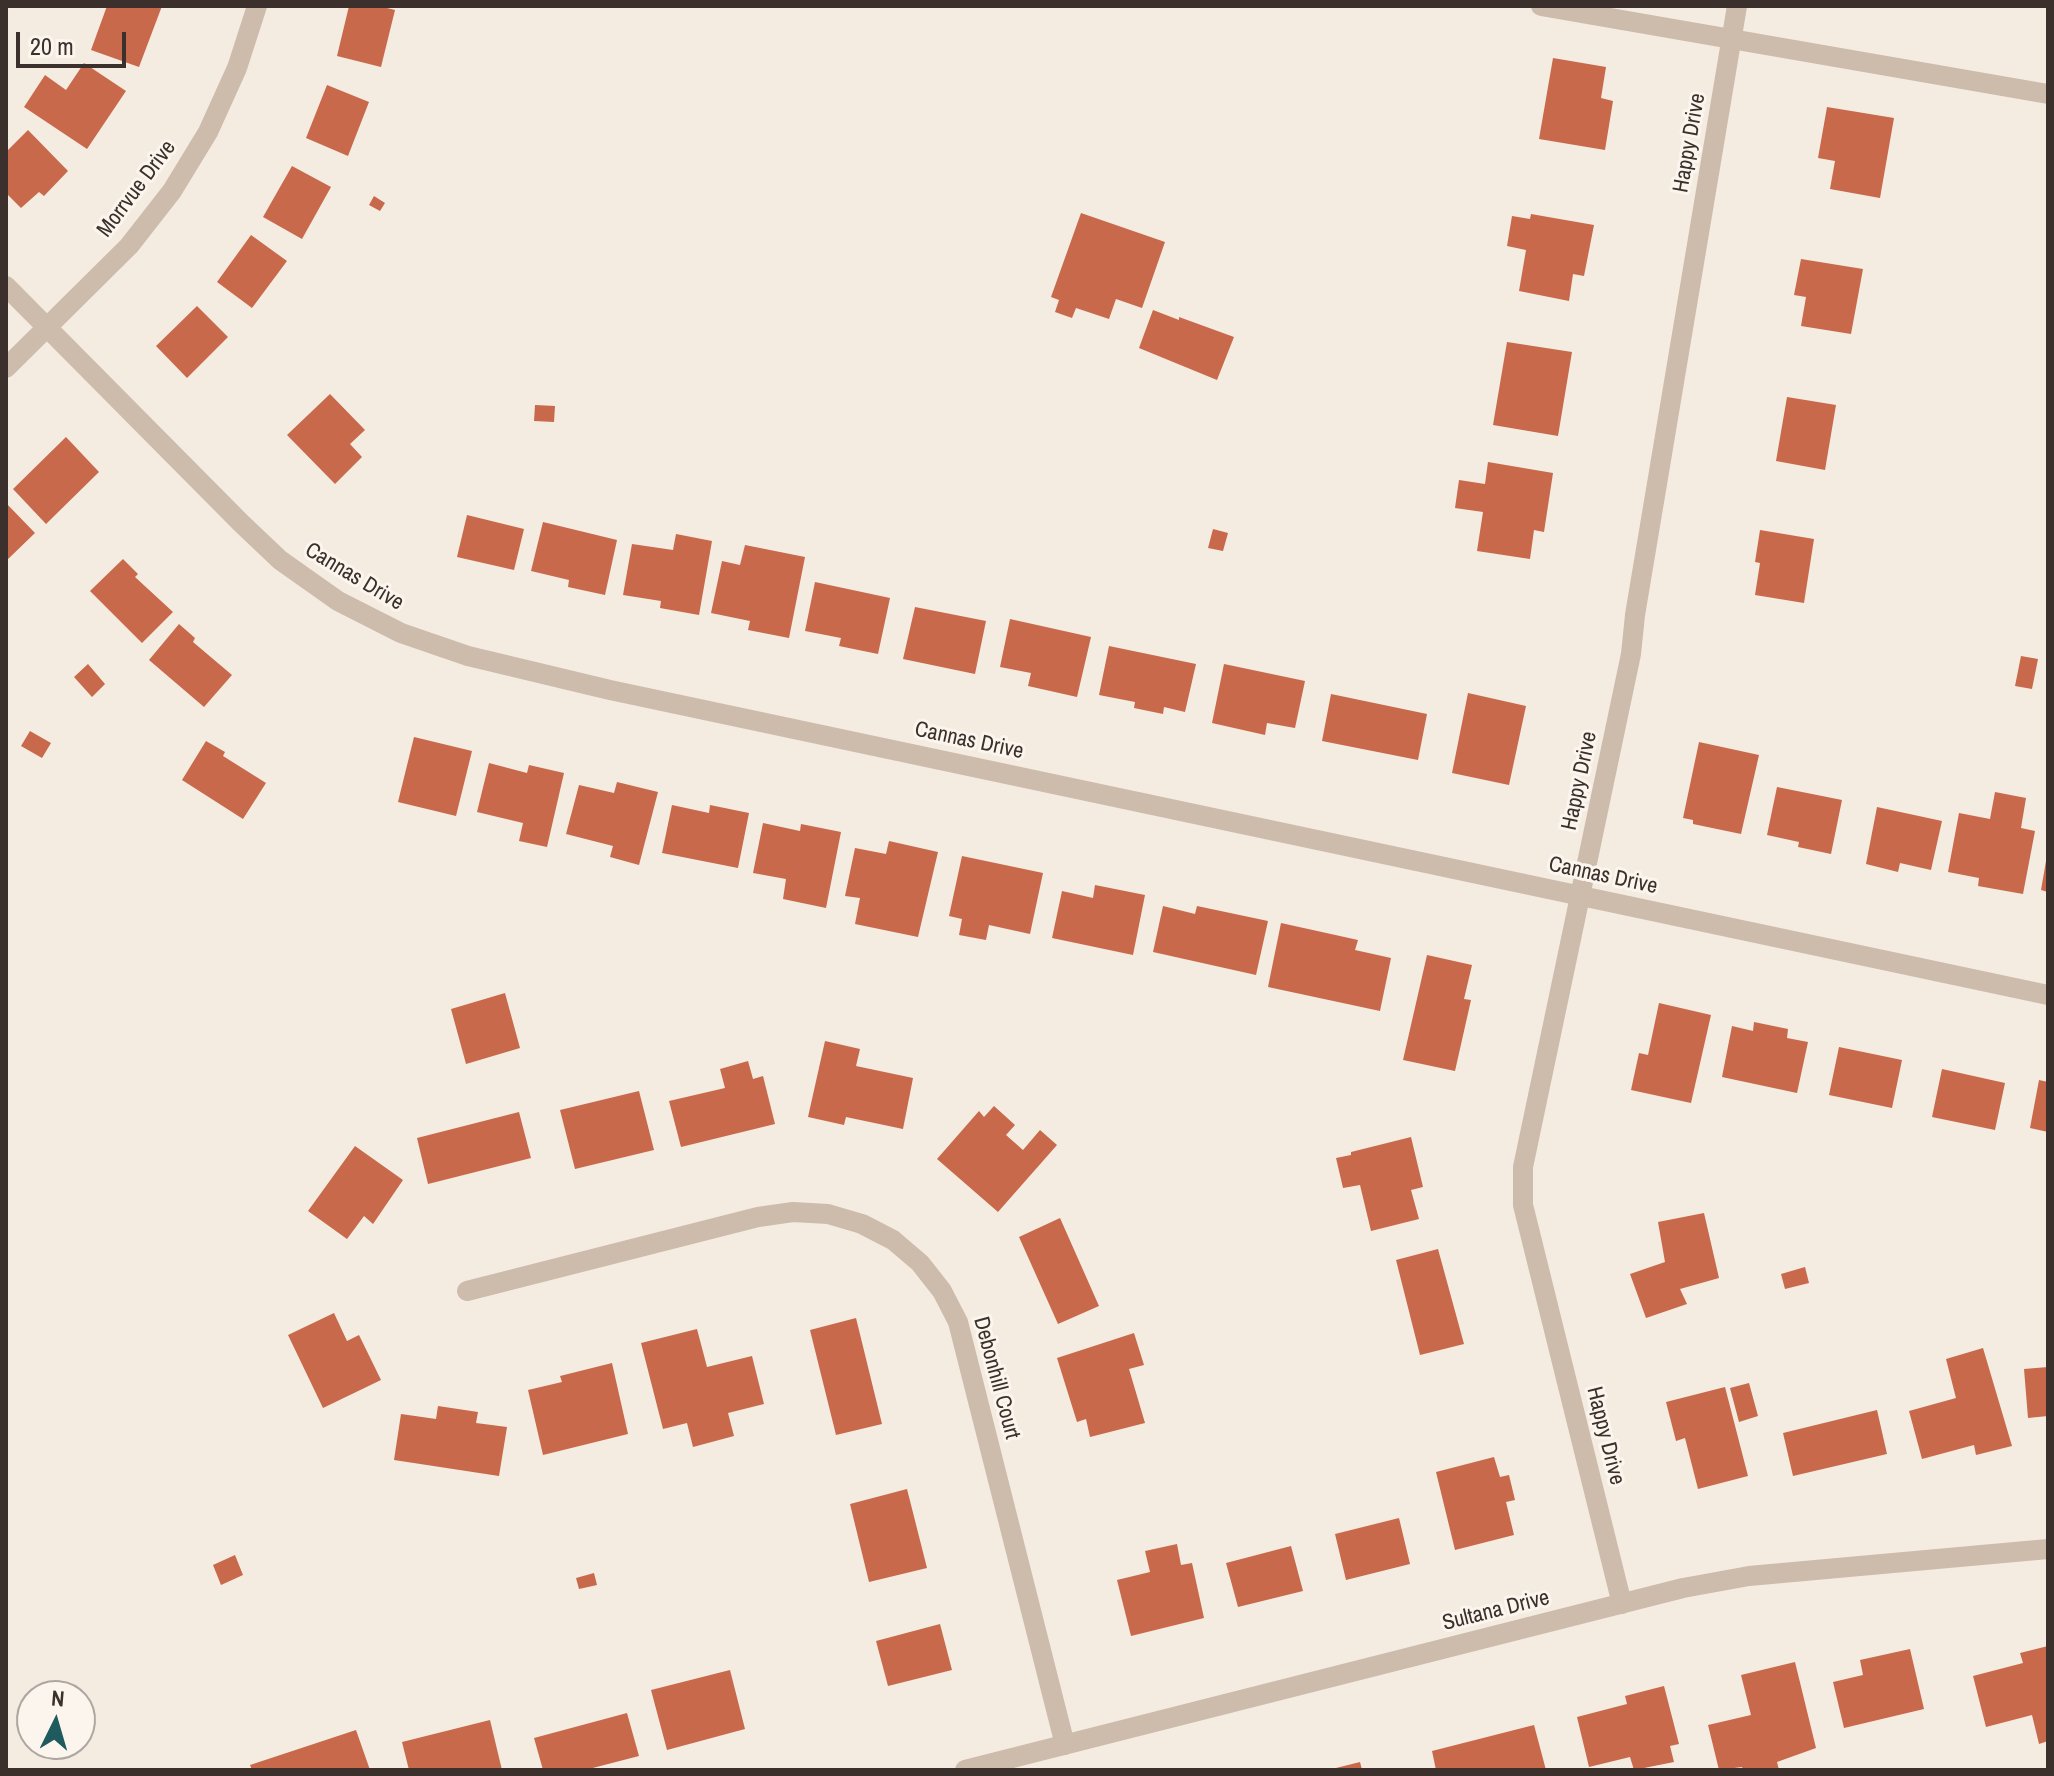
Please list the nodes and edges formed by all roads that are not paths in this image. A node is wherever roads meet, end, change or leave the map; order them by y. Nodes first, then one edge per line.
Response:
1 (257, 6) edge
2 (1541, 6) edge
3 (1737, 6) edge
4 (1731, 39) junction
5 (2048, 94) edge
6 (6, 286) edge
7 (47, 327) junction
8 (6, 368) edge
9 (1580, 896) junction
10 (2048, 995) edge
11 (467, 1291) dead end
12 (2048, 1549) edge
13 (1622, 1604) junction
14 (1065, 1745) junction
15 (965, 1770) edge

1 - 7 street, Morrvue Drive
2 - 4 street
3 - 4 street, Happy Drive
4 - 5 street
4 - 9 street, Happy Drive
6 - 7 street, Cannas Drive
7 - 8 street, Morrvue Drive
7 - 9 street, Cannas Drive
9 - 10 street, Cannas Drive
9 - 13 street, Happy Drive
11 - 14 street, Debonhill Court
12 - 13 street, Sultana Drive
13 - 14 street, Sultana Drive
14 - 15 street, Sultana Drive

